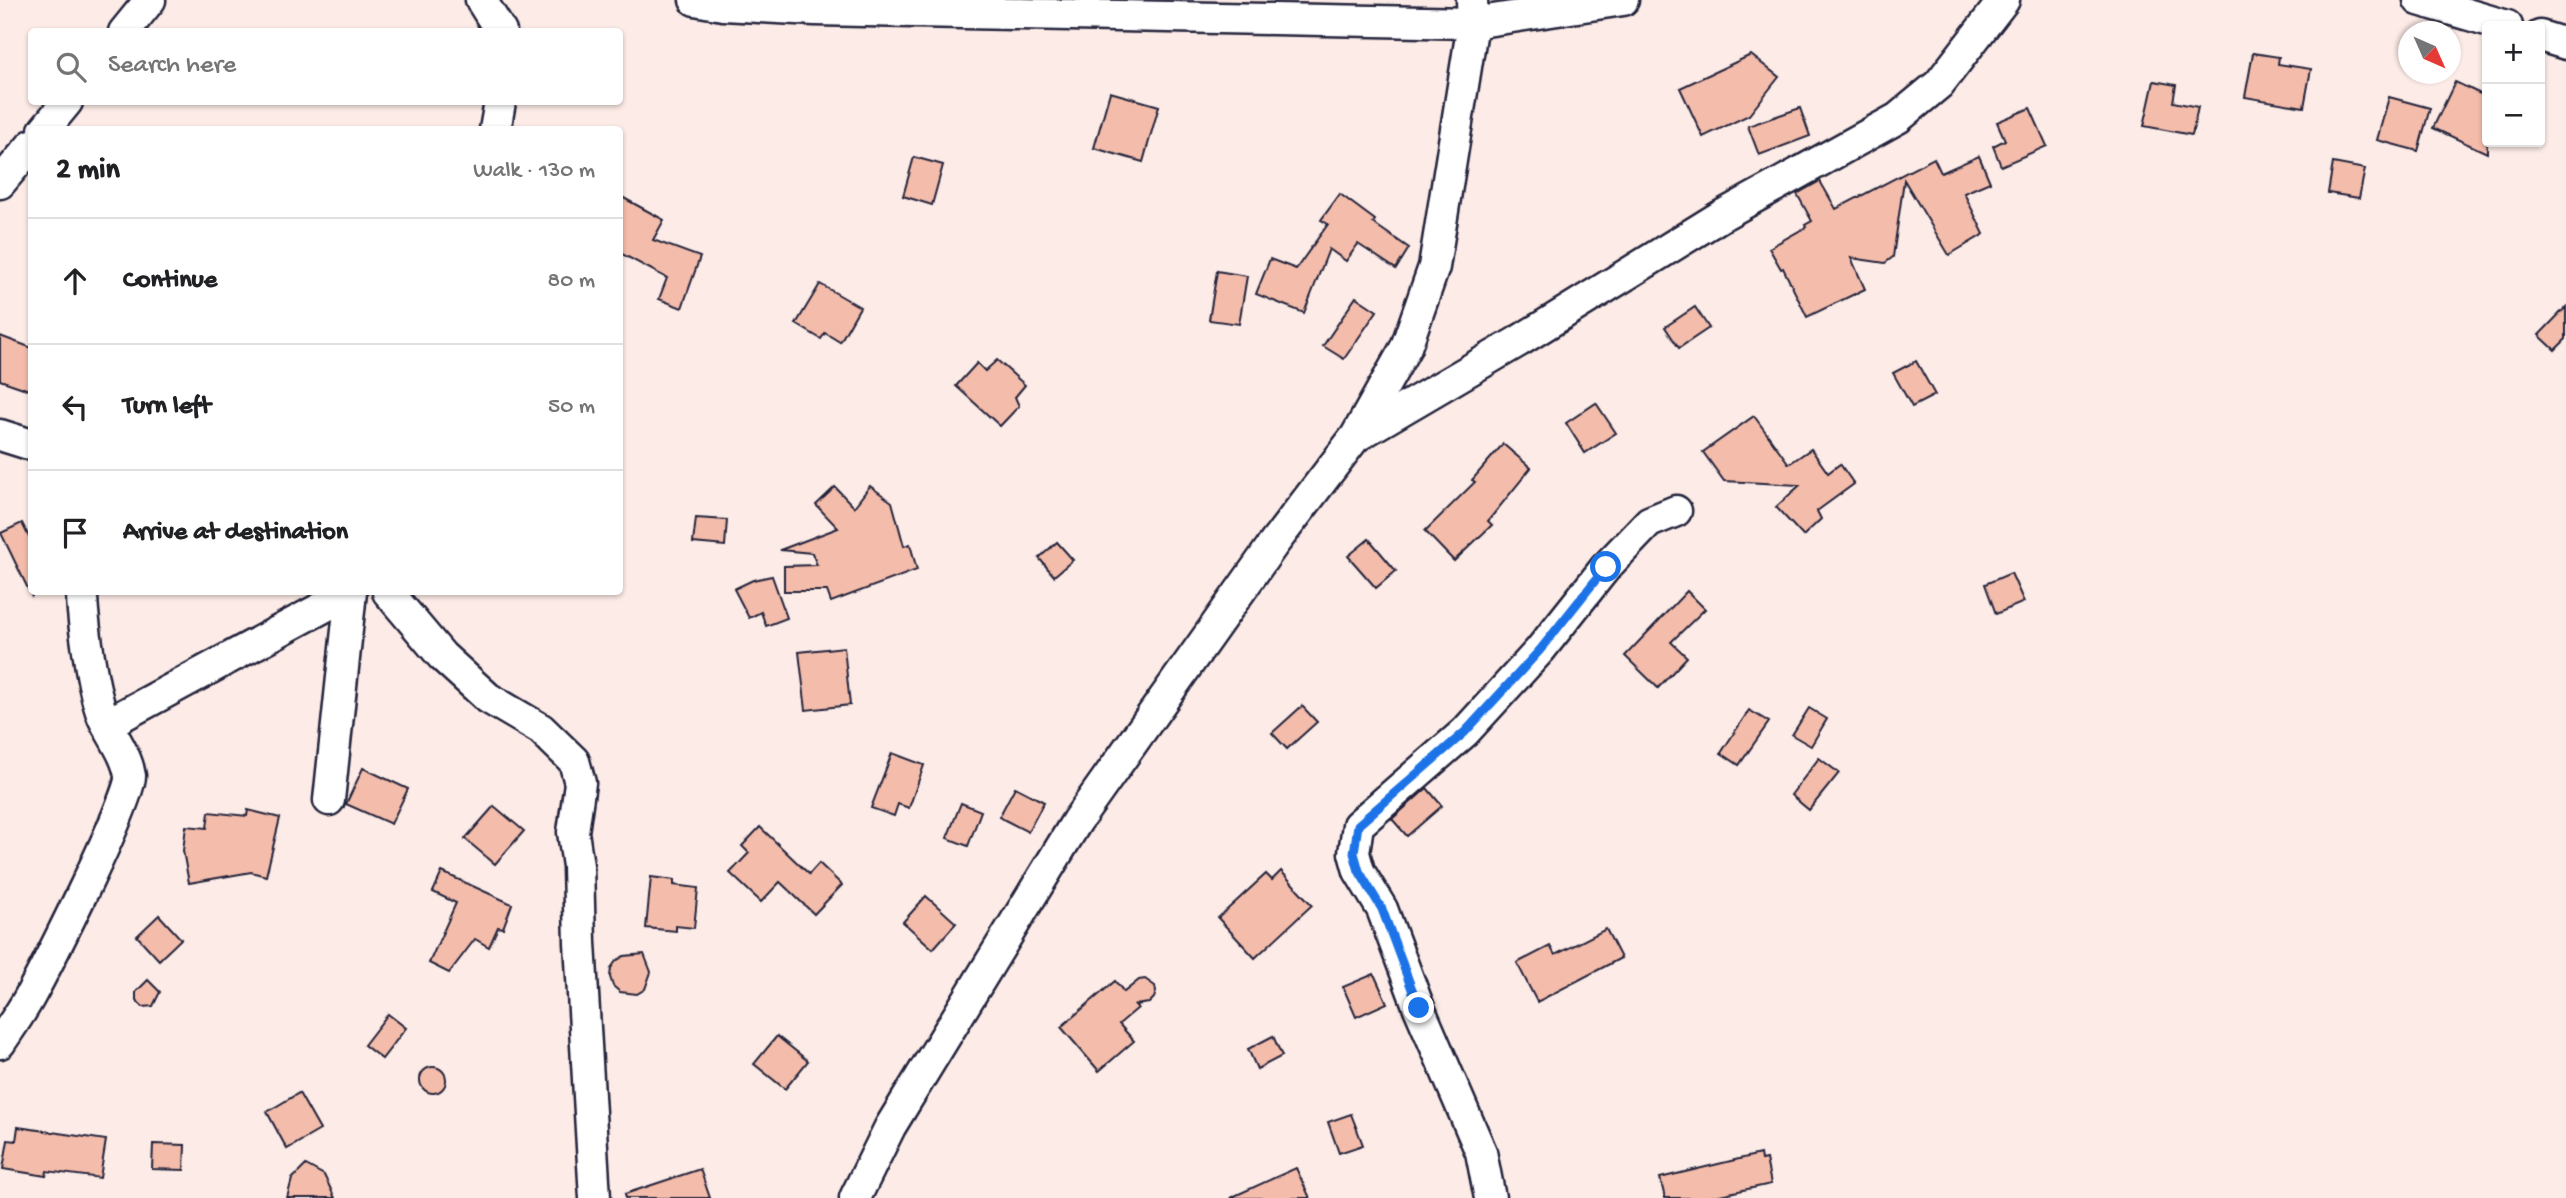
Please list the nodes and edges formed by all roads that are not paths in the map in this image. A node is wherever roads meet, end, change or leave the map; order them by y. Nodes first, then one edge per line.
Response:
1 (150, 0) edge
2 (481, 0) edge
3 (695, 0) edge
4 (1623, 0) edge
5 (2004, 0) edge
6 (2419, 0) edge
7 (1472, 11) edge
8 (2490, 21) edge
9 (127, 28) edge
10 (498, 28) edge
11 (2545, 38) edge
12 (2566, 44) edge
13 (65, 105) edge
14 (499, 105) edge
15 (47, 126) edge
16 (496, 126) edge
17 (28, 150) edge
18 (0, 183) edge
19 (0, 435) edge
20 (1356, 436) junction
21 (28, 444) edge
22 (1676, 511) dead end
23 (82, 595) edge
24 (335, 595) edge
25 (351, 595) edge
26 (391, 595) edge
27 (107, 724) junction
28 (329, 800) dead end
29 (0, 1043) edge
30 (596, 1198) edge
31 (855, 1198) edge
32 (1490, 1198) edge

1 - 9 street
2 - 10 street
3 - 7 street
4 - 7 street
5 - 20 street
6 - 8 street
7 - 20 street
11 - 12 street
13 - 15 street
14 - 16 street
17 - 18 street
19 - 21 street
20 - 31 street
22 - 32 street
23 - 27 street
24 - 27 street
25 - 28 street
26 - 30 street
27 - 29 street

